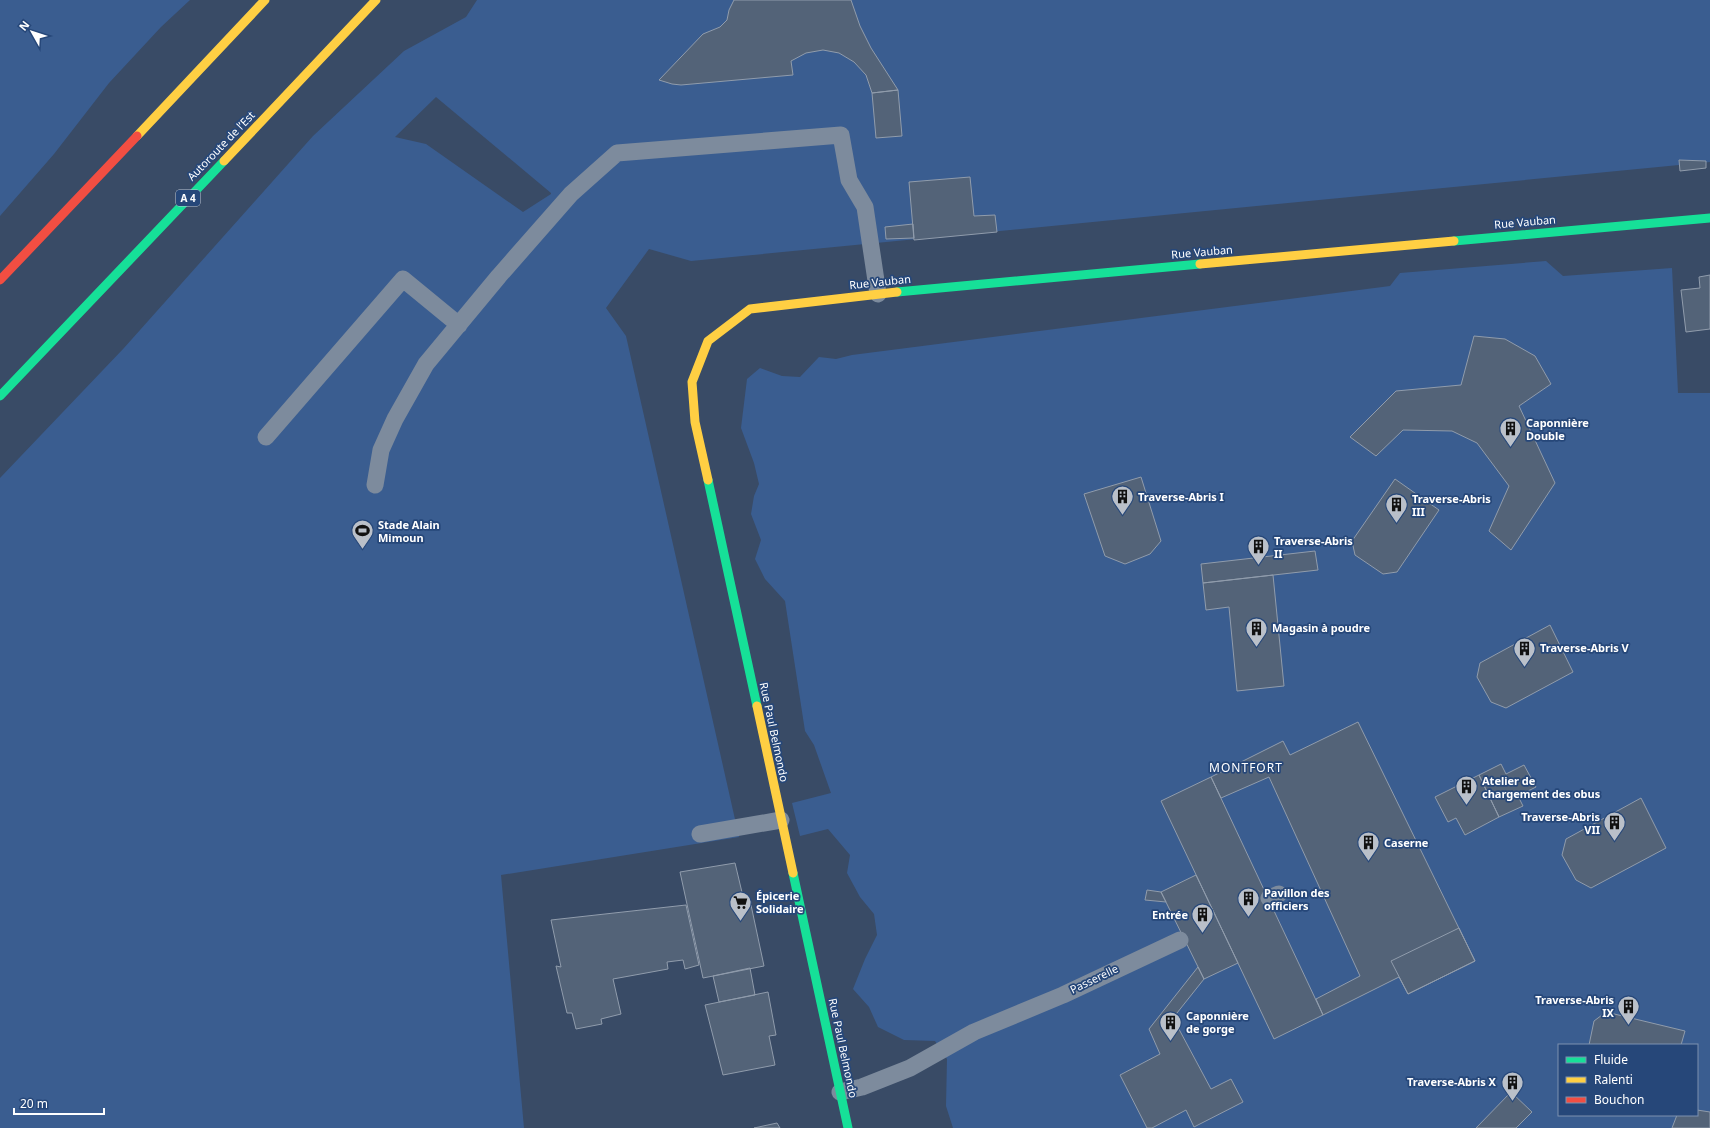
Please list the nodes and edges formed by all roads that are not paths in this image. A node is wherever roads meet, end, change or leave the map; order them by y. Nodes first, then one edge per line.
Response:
1 (265, 0) edge
2 (376, 0) edge
3 (1710, 218) edge
4 (0, 280) edge
5 (878, 294) junction
6 (459, 325) junction
7 (708, 341) joint
8 (0, 396) edge
9 (266, 437) dead end
10 (375, 486) dead end
11 (781, 820) junction
12 (700, 834) dead end
13 (1180, 940) dead end
14 (840, 1092) junction
15 (848, 1128) edge

1 - 4 main road
2 - 8 main road, Autoroute de l’Est / A 4
3 - 5 main road, Rue Vauban
5 - 6 lane
5 - 7 main road, Rue Vauban
6 - 9 lane
6 - 10 lane
7 - 11 main road, Rue Paul Belmondo
11 - 12 lane
11 - 14 main road, Rue Paul Belmondo
13 - 14 lane, Passerelle
14 - 15 main road, Rue Paul Belmondo

